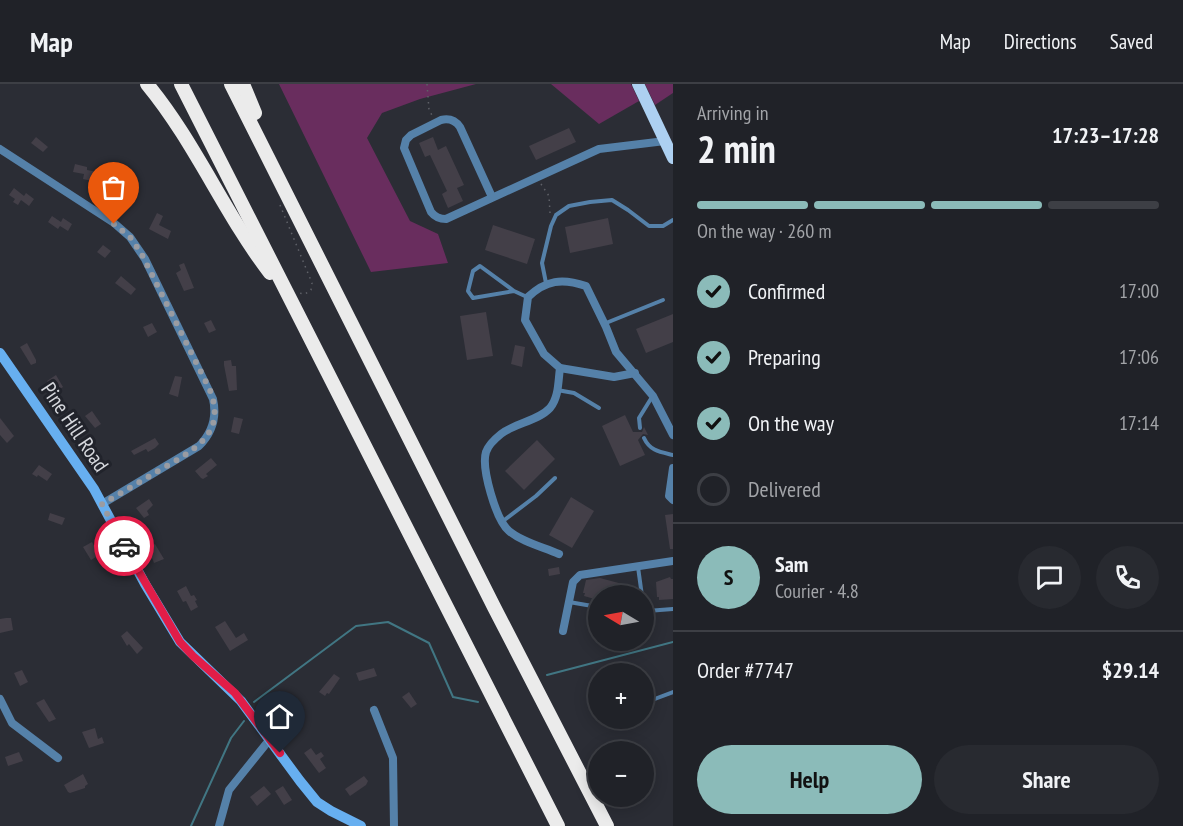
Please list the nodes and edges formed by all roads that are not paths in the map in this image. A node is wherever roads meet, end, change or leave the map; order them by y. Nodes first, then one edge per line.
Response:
1 (147, 84) edge
2 (181, 84) edge
3 (231, 84) edge
4 (243, 84) edge
5 (638, 84) edge
6 (665, 141) junction
7 (0, 148) edge
8 (673, 158) edge
9 (492, 197) junction
10 (673, 220) edge
11 (313, 247) junction
12 (546, 283) junction
13 (514, 291) junction
14 (528, 297) junction
15 (663, 300) dead end
16 (292, 303) junction
17 (605, 323) junction
18 (0, 353) edge
19 (560, 368) junction
20 (634, 373) junction
21 (557, 390) junction
22 (652, 396) junction
23 (599, 408) dead end
24 (640, 428) dead end
25 (673, 435) edge
26 (644, 438) dead end
27 (673, 455) edge
28 (673, 468) edge
29 (555, 478) dead end
30 (673, 500) edge
31 (102, 504) junction
32 (502, 521) junction
33 (559, 554) dead end
34 (673, 561) edge
35 (638, 566) junction
36 (641, 585) edge
37 (568, 602) junction
38 (588, 605) edge
39 (673, 609) edge
40 (654, 610) edge
41 (563, 631) dead end
42 (673, 692) edge
43 (0, 699) edge
44 (654, 699) edge
45 (374, 710) dead end
46 (270, 740) junction
47 (58, 758) dead end
48 (347, 823) edge
49 (219, 826) edge
50 (361, 826) edge
51 (394, 826) edge
52 (558, 826) edge
53 (607, 826) edge

1 - 16 highway
2 - 16 highway
3 - 11 highway
4 - 11 highway
5 - 6 main road
6 - 8 main road
6 - 9 street
7 - 31 street
9 - 9 street
10 - 12 lane
11 - 53 highway
12 - 14 street
12 - 17 street
13 - 13 lane
13 - 14 lane
14 - 19 street
15 - 17 lane
16 - 52 highway
17 - 20 street
18 - 31 street, Pine Hill Road
19 - 20 street
19 - 21 street
20 - 22 street
21 - 23 lane
21 - 32 street
22 - 24 lane
22 - 25 street
26 - 27 lane
28 - 30 street
29 - 32 lane
31 - 46 street, Pine Hill Road
32 - 33 street
34 - 35 street
35 - 36 lane
35 - 37 street
37 - 38 lane
37 - 41 street
39 - 40 lane
42 - 44 lane
43 - 47 street
45 - 51 street
46 - 48 street, Pine Hill Road
46 - 49 street
48 - 50 street, Pine Hill Road

